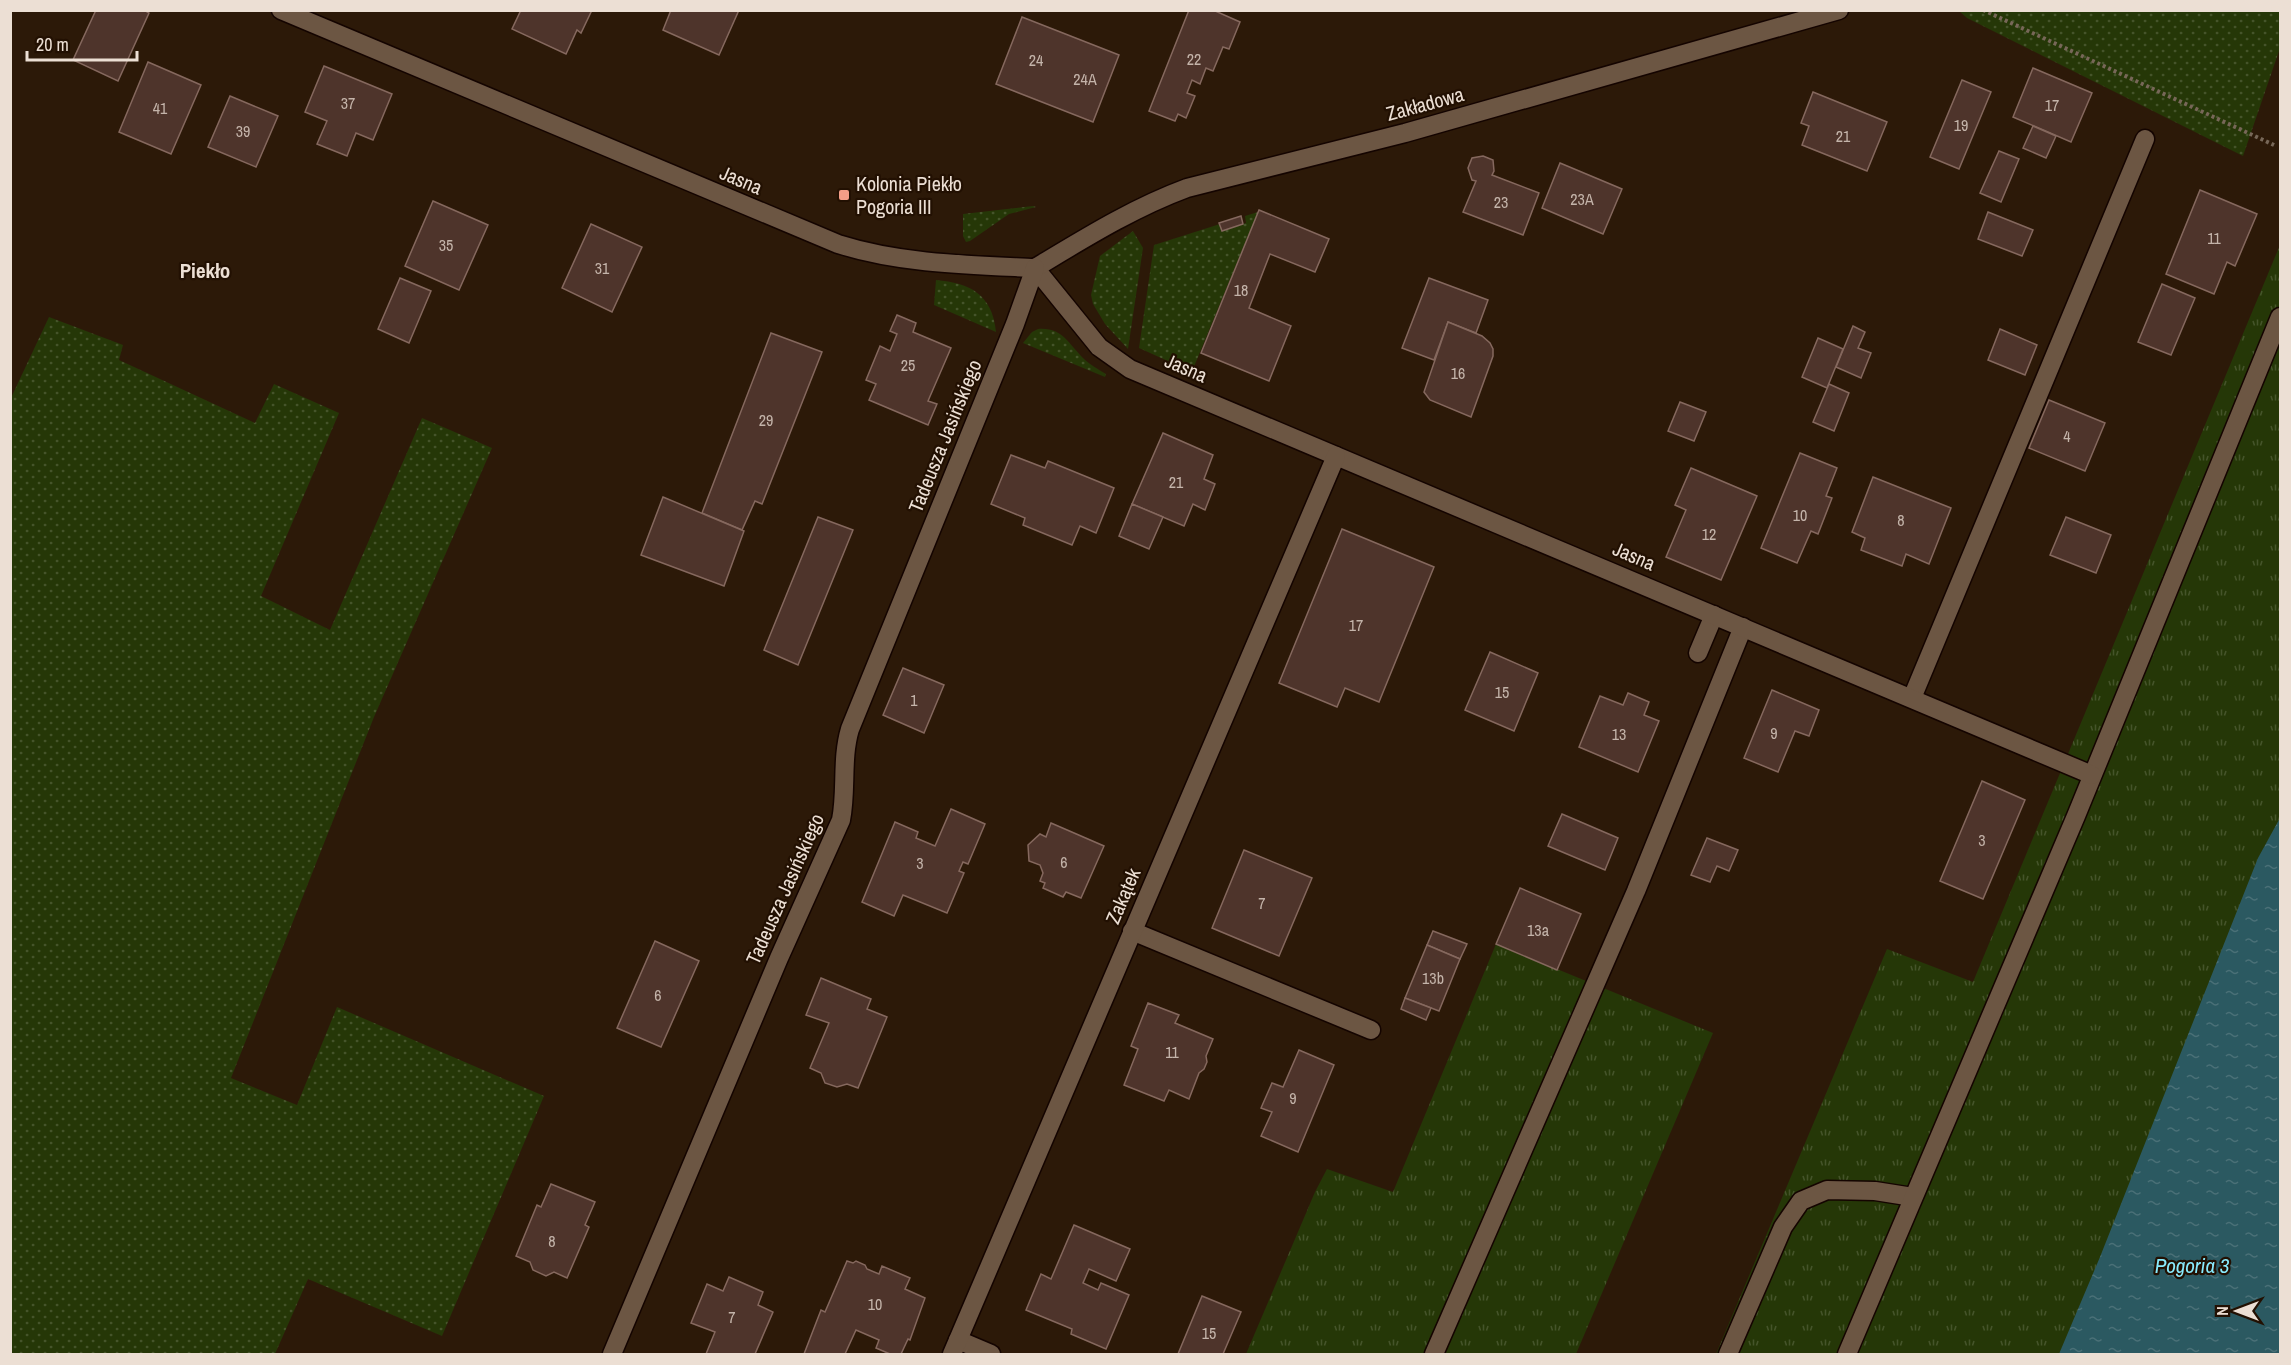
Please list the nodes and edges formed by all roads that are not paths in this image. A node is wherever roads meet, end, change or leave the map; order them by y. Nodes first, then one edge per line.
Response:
1 (281, 10) edge
2 (1839, 10) edge
3 (2145, 139) dead end
4 (1035, 268) junction
5 (2280, 317) edge
6 (1336, 456) junction
7 (1714, 615) junction
8 (1743, 627) junction
9 (1698, 653) dead end
10 (1912, 699) junction
11 (2092, 775) junction
12 (1132, 931) junction
13 (1371, 1030) dead end
14 (1913, 1197) junction
15 (955, 1347) edge
16 (612, 1354) edge
17 (991, 1354) edge
18 (1434, 1354) edge
19 (1728, 1354) edge
20 (1847, 1354) edge

1 - 4 street, Jasna
2 - 4 street, Zakładowa
3 - 10 street
4 - 6 street, Jasna
4 - 16 street, Tadeusza Jasińskiego
5 - 11 street
6 - 7 street, Jasna
6 - 12 street, Zakątek
7 - 8 street, Jasna
7 - 9 street
8 - 10 street, Jasna
8 - 18 street
10 - 11 street, Jasna
11 - 14 street
12 - 13 street
12 - 15 street, Zakątek
14 - 19 street
14 - 20 street
15 - 17 street

